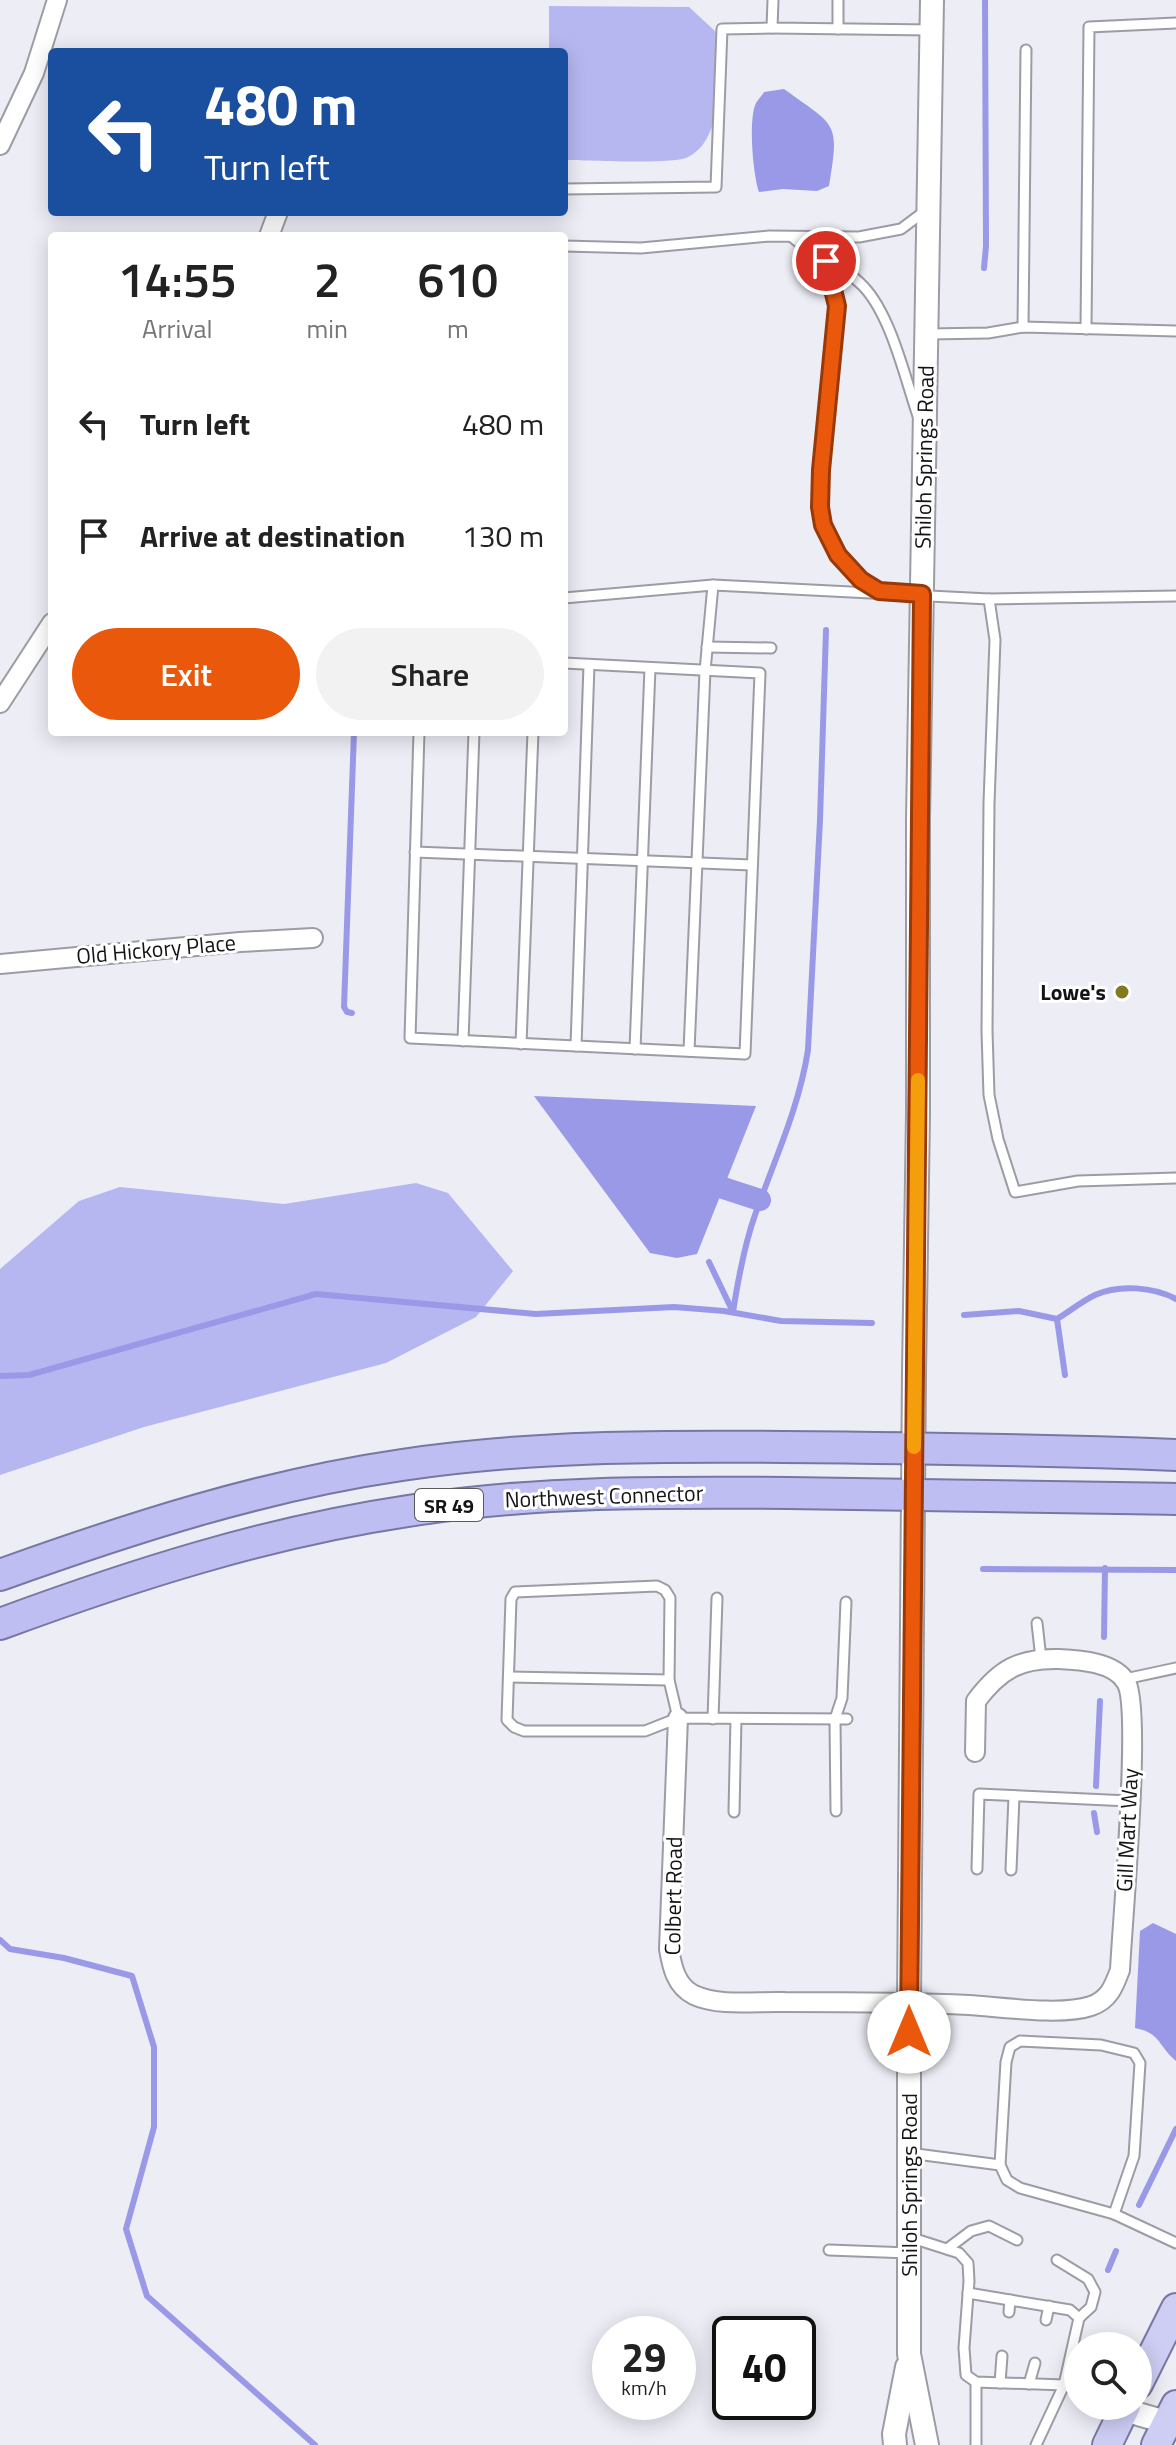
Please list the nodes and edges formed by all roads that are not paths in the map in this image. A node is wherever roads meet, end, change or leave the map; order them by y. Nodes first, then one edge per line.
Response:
1 (57, 0) edge
2 (773, 0) edge
3 (838, 0) edge
4 (932, 0) edge
5 (1176, 23) edge
6 (772, 28) junction
7 (838, 29) junction
8 (932, 30) junction
9 (1026, 50) dead end
10 (0, 145) edge
11 (568, 189) edge
12 (927, 210) junction
13 (792, 237) junction
14 (568, 246) edge
15 (826, 261) junction
16 (1023, 327) junction
17 (1086, 329) junction
18 (1176, 331) edge
19 (925, 334) junction
20 (924, 433) junction
21 (713, 585) junction
22 (879, 591) junction
23 (922, 594) junction
24 (1176, 596) edge
25 (568, 598) edge
26 (989, 599) junction
27 (48, 629) edge
28 (707, 647) junction
29 (771, 648) dead end
30 (568, 663) edge
31 (589, 665) junction
32 (650, 668) junction
33 (705, 671) junction
34 (0, 703) edge
35 (419, 736) edge
36 (474, 736) edge
37 (533, 736) edge
38 (415, 852) junction
39 (469, 854) junction
40 (528, 856) junction
41 (583, 858) junction
42 (643, 861) junction
43 (698, 863) junction
44 (752, 865) junction
45 (313, 938) dead end
46 (0, 964) edge
47 (463, 1041) junction
48 (521, 1044) junction
49 (576, 1046) junction
50 (635, 1049) junction
51 (689, 1051) junction
52 (1176, 1178) edge
53 (914, 1448) junction
54 (1176, 1455) edge
55 (915, 1494) junction
56 (1176, 1499) edge
57 (0, 1575) edge
58 (717, 1598) dead end
59 (846, 1602) dead end
60 (1037, 1623) dead end
61 (0, 1624) edge
62 (1041, 1659) junction
63 (1176, 1668) edge
64 (509, 1677) junction
65 (1125, 1679) junction
66 (669, 1680) junction
67 (678, 1718) junction
68 (713, 1719) junction
69 (736, 1719) junction
70 (835, 1719) junction
71 (847, 1719) dead end
72 (975, 1752) dead end
73 (1014, 1796) junction
74 (1129, 1801) junction
75 (836, 1811) dead end
76 (734, 1812) dead end
77 (977, 1869) dead end
78 (1011, 1870) dead end
79 (909, 2002) junction
80 (909, 2153) junction
81 (1000, 2165) junction
82 (1114, 2214) junction
83 (1017, 2240) dead end
84 (1176, 2243) edge
85 (909, 2245) junction
86 (947, 2249) junction
87 (829, 2250) dead end
88 (1057, 2260) dead end
89 (968, 2293) junction
90 (1010, 2300) junction
91 (1049, 2306) junction
92 (1176, 2308) edge
93 (1009, 2312) dead end
94 (1079, 2318) junction
95 (1046, 2320) dead end
96 (1076, 2332) edge
97 (909, 2354) junction
98 (1002, 2356) dead end
99 (1152, 2356) edge
100 (1035, 2363) dead end
101 (976, 2382) junction
102 (1000, 2383) junction
103 (1029, 2384) junction
104 (1064, 2385) joint
105 (1117, 2420) edge
106 (895, 2445) edge
107 (927, 2445) edge
108 (976, 2445) edge
109 (1036, 2445) edge
110 (1107, 2445) edge

1 - 10 street
2 - 6 lane
3 - 7 lane
4 - 8 street, Shiloh Springs Road
5 - 17 lane
6 - 7 lane
6 - 11 lane
7 - 8 lane
8 - 12 street, Shiloh Springs Road
9 - 16 lane
12 - 13 lane
12 - 19 street, Shiloh Springs Road
13 - 14 lane
13 - 15 lane
15 - 20 lane
15 - 22 lane
16 - 17 lane
16 - 19 lane
17 - 18 lane
19 - 20 street, Shiloh Springs Road
20 - 23 street, Shiloh Springs Road
21 - 22 lane
21 - 25 lane
21 - 28 lane
22 - 23 lane
23 - 26 lane
23 - 53 street, Shiloh Springs Road
24 - 26 lane
26 - 52 lane
27 - 34 street
28 - 29 lane
28 - 33 lane
30 - 31 lane
31 - 32 lane
31 - 41 lane
32 - 33 lane
32 - 42 lane
33 - 43 lane
33 - 44 lane
35 - 38 lane
36 - 39 lane
37 - 40 lane
38 - 39 lane
38 - 47 lane
39 - 40 lane
39 - 47 lane
40 - 41 lane
40 - 48 lane
41 - 42 lane
41 - 49 lane
42 - 43 lane
42 - 50 lane
43 - 44 lane
43 - 51 lane
44 - 51 lane
45 - 46 street, Old Hickory Place
47 - 48 lane
48 - 49 lane
49 - 50 lane
50 - 51 lane
53 - 54 highway, Northwest Connector / SR 49
53 - 55 street, Shiloh Springs Road
53 - 57 highway, Northwest Connector / SR 49
55 - 56 highway, Northwest Connector / SR 49
55 - 61 highway, Northwest Connector / SR 49
55 - 79 street, Shiloh Springs Road
58 - 68 lane
59 - 70 lane
60 - 62 lane
62 - 65 street
62 - 72 street
63 - 65 lane
64 - 66 lane
64 - 66 lane
64 - 67 lane
65 - 74 street, Gill Mart Way
66 - 67 lane
67 - 68 lane
67 - 79 street, Colbert Road
68 - 69 lane
69 - 70 lane
69 - 76 lane
70 - 71 lane
70 - 75 lane
73 - 74 lane
73 - 77 lane
73 - 78 lane
74 - 79 street, Gill Mart Way
79 - 80 street, Shiloh Springs Road
80 - 81 lane
80 - 85 street, Shiloh Springs Road
81 - 82 lane
81 - 82 lane
82 - 84 lane
83 - 86 lane
85 - 86 lane
85 - 87 lane
85 - 97 street, Shiloh Springs Road
86 - 89 lane
88 - 94 lane
89 - 90 lane
89 - 101 lane
90 - 91 lane
90 - 93 lane
91 - 94 lane
91 - 95 lane
92 - 99 main road
94 - 96 lane
97 - 106 street, Shiloh Springs Road
97 - 107 street, Shiloh Springs Road
98 - 102 lane
100 - 103 lane
101 - 102 lane
101 - 108 lane
102 - 103 lane
103 - 104 lane
104 - 109 lane
105 - 110 main road

